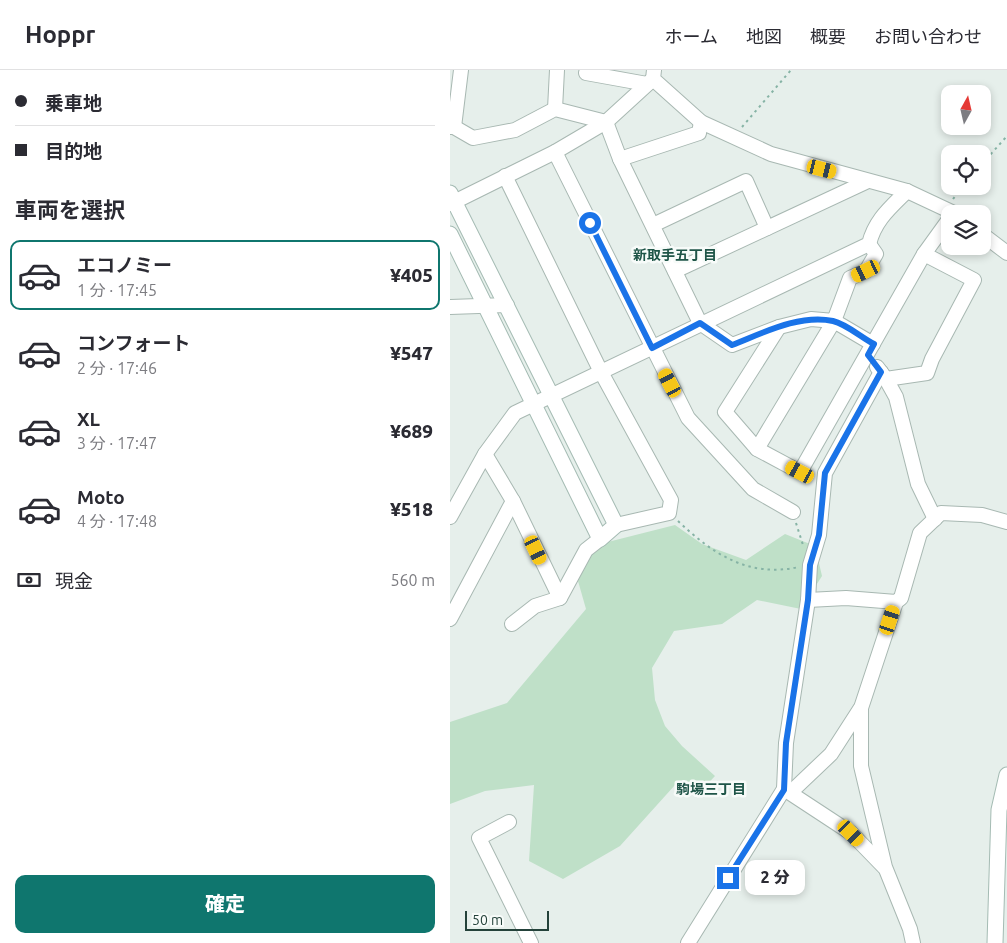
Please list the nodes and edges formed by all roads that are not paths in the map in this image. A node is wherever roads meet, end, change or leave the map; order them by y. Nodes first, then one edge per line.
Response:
1 (461, 70) edge
2 (558, 70) edge
3 (586, 73) dead end
4 (651, 77) edge
5 (555, 110) junction
6 (606, 122) junction
7 (701, 122) junction
8 (452, 127) edge
9 (555, 152) junction
10 (620, 159) junction
11 (505, 176) junction
12 (868, 181) junction
13 (908, 191) junction
14 (451, 199) edge
15 (941, 208) edge
16 (653, 225) junction
17 (767, 228) junction
18 (941, 229) edge
19 (450, 234) edge
20 (991, 241) edge
21 (869, 244) junction
22 (454, 253) edge
23 (1007, 253) edge
24 (924, 254) junction
25 (675, 271) junction
26 (506, 305) junction
27 (486, 306) junction
28 (450, 307) edge
29 (834, 321) junction
30 (700, 323) junction
31 (779, 327) junction
32 (652, 348) junction
33 (871, 349) junction
34 (601, 372) junction
35 (883, 375) junction
36 (552, 396) junction
37 (535, 404) junction
38 (757, 449) junction
39 (485, 454) junction
40 (454, 500) edge
41 (513, 501) junction
42 (792, 512) road end
43 (450, 516) edge
44 (935, 520) junction
45 (1007, 522) edge
46 (616, 525) junction
47 (600, 539) junction
48 (560, 598) junction
49 (808, 600) junction
50 (896, 602) junction
51 (450, 619) edge
52 (512, 624) dead end
53 (861, 708) junction
54 (1007, 774) edge
55 (787, 791) junction
56 (509, 822) dead end
57 (885, 867) junction
58 (531, 943) edge
59 (688, 943) edge
60 (913, 943) edge
61 (995, 943) edge

1 - 8 street
2 - 5 street
3 - 4 street
4 - 6 street
4 - 7 street
5 - 6 street
5 - 8 street
6 - 9 street
6 - 10 street
7 - 10 street
7 - 12 street
9 - 11 street
9 - 32 street
10 - 16 street
11 - 14 street
11 - 34 street
12 - 13 street
12 - 17 street
13 - 15 street
13 - 21 street
14 - 26 street
16 - 17 street
16 - 25 street
17 - 25 street
18 - 24 street
19 - 22 street
20 - 23 street
21 - 29 street
21 - 30 street
22 - 27 street
24 - 33 street
24 - 35 street
25 - 30 street
26 - 27 street
26 - 36 street
27 - 28 street
27 - 37 street
29 - 31 street
29 - 33 street
29 - 38 street
30 - 31 street
30 - 32 street
31 - 38 street
32 - 34 street
32 - 42 street
33 - 35 street
33 - 38 street
34 - 36 street
34 - 46 street
35 - 44 street
35 - 49 street
36 - 37 street
36 - 46 street
37 - 39 street
37 - 47 street
39 - 40 street
39 - 41 street
40 - 43 street
41 - 48 street
41 - 51 street
44 - 45 street
44 - 50 street
46 - 47 street
47 - 48 street
48 - 52 street
49 - 50 street
49 - 55 street
50 - 53 street
53 - 55 street
53 - 57 street
54 - 61 street
55 - 57 street
55 - 59 street
56 - 58 street
57 - 60 street

